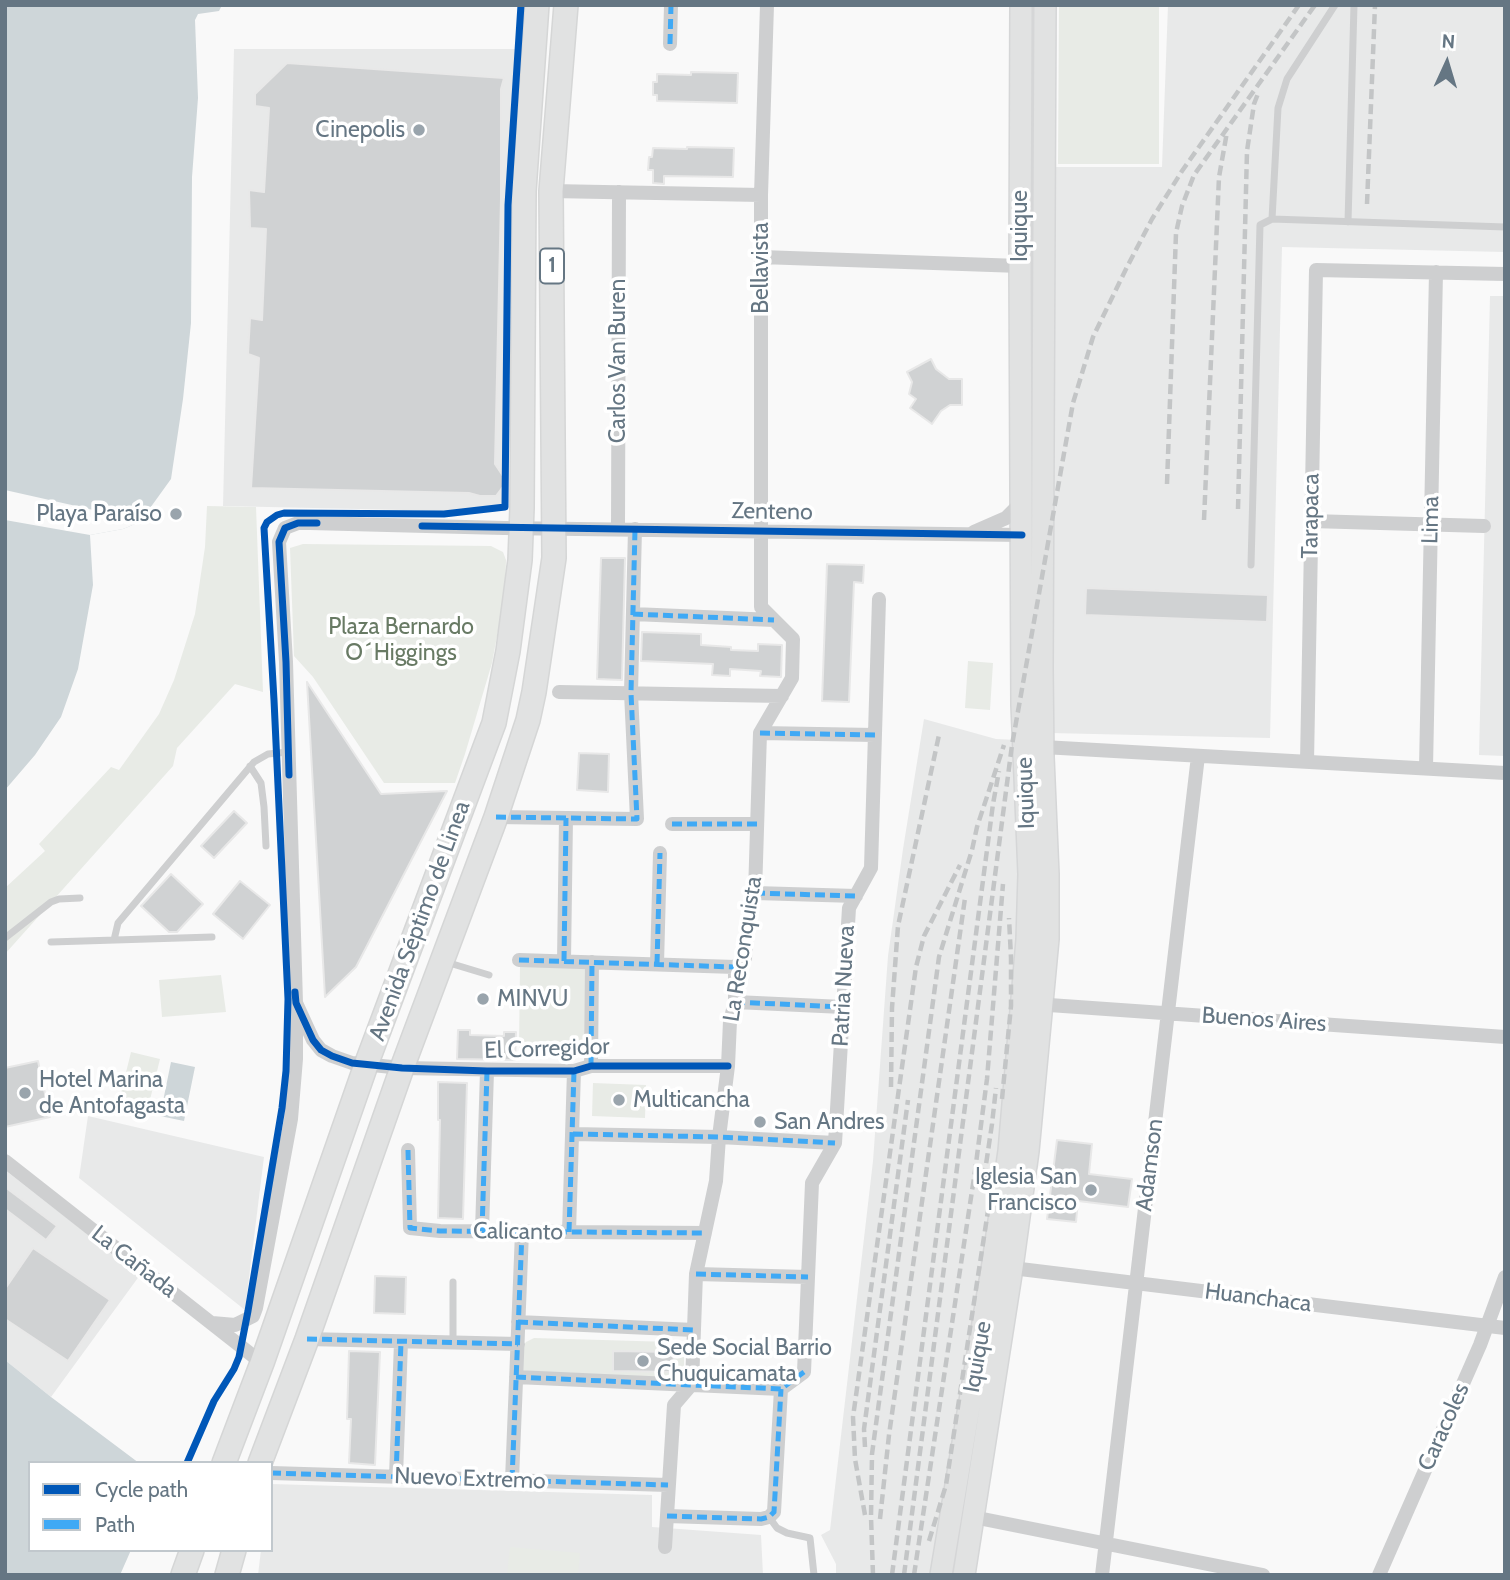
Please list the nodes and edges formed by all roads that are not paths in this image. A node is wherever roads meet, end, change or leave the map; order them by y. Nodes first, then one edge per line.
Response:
1 (537, 5) edge
2 (566, 5) edge
3 (671, 5) edge
4 (766, 5) edge
5 (1021, 5) edge
6 (1045, 5) edge
7 (1335, 5) edge
8 (1354, 5) edge
9 (670, 44) dead end
10 (551, 191) junction
11 (619, 192) junction
12 (761, 195) junction
13 (1272, 219) junction
14 (1348, 222) junction
15 (1505, 227) edge
16 (761, 257) junction
17 (1020, 266) junction
18 (1436, 272) junction
19 (1505, 274) edge
20 (1042, 464) junction
21 (1021, 503) junction
22 (1311, 521) junction
23 (1431, 524) junction
24 (1483, 526) dead end
25 (521, 528) junction
26 (554, 528) junction
27 (618, 529) junction
28 (635, 529) junction
29 (760, 531) junction
30 (970, 534) junction
31 (1021, 535) junction
32 (1251, 565) dead end
33 (879, 599) dead end
34 (633, 614) junction
35 (774, 620) junction
36 (559, 692) dead end
37 (631, 693) junction
38 (782, 696) junction
39 (1023, 705) junction
40 (760, 733) junction
41 (875, 736) junction
42 (1043, 747) junction
43 (289, 752) junction
44 (1198, 756) junction
45 (1307, 762) junction
46 (250, 766) junction
47 (1426, 768) junction
48 (1505, 773) edge
49 (496, 817) junction
50 (566, 818) junction
51 (672, 824) dead end
52 (757, 824) junction
53 (266, 846) dead end
54 (660, 853) dead end
55 (755, 892) junction
56 (856, 896) junction
57 (80, 898) dead end
58 (212, 937) dead end
59 (5, 938) edge
60 (114, 940) junction
61 (51, 942) dead end
62 (442, 960) junction
63 (519, 960) dead end
64 (564, 961) junction
65 (592, 962) junction
66 (657, 964) junction
67 (735, 967) junction
68 (489, 975) dead end
69 (735, 1002) junction
70 (296, 1003) junction
71 (1033, 1004) junction
72 (843, 1007) junction
73 (1168, 1014) junction
74 (1505, 1037) edge
75 (366, 1065) junction
76 (592, 1066) junction
77 (728, 1066) junction
78 (402, 1068) junction
79 (487, 1071) junction
80 (574, 1071) junction
81 (573, 1134) junction
82 (719, 1137) junction
83 (835, 1143) junction
84 (408, 1150) dead end
85 (5, 1161) edge
86 (482, 1231) junction
87 (522, 1232) junction
88 (569, 1232) junction
89 (705, 1233) junction
90 (1012, 1268) junction
91 (696, 1274) junction
92 (808, 1277) junction
93 (1505, 1277) edge
94 (453, 1282) dead end
95 (1136, 1284) junction
96 (519, 1322) junction
97 (212, 1323) junction
98 (1486, 1327) junction
99 (1505, 1328) edge
100 (694, 1330) junction
101 (307, 1339) junction
102 (401, 1342) junction
103 (453, 1343) junction
104 (518, 1344) junction
105 (262, 1363) junction
106 (516, 1377) junction
107 (692, 1384) junction
108 (781, 1389) junction
109 (226, 1461) edge
110 (261, 1461) edge
111 (273, 1473) edge
112 (396, 1476) junction
113 (512, 1480) junction
114 (668, 1485) junction
115 (667, 1516) junction
116 (769, 1517) junction
117 (973, 1517) junction
118 (1105, 1544) junction
119 (665, 1547) dead end
120 (191, 1552) edge
121 (228, 1552) edge
122 (234, 1552) edge
123 (231, 1574) edge
124 (183, 1575) edge
125 (814, 1575) edge
126 (941, 1575) edge
127 (964, 1575) edge
128 (1102, 1575) edge
129 (1263, 1575) edge
130 (1378, 1575) edge

1 - 25 highway, 1
2 - 10 highway, 1
3 - 9 street
4 - 12 street, Bellavista
5 - 17 main road, Iquique
6 - 20 main road, Iquique
7 - 13 lane
8 - 14 lane
10 - 11 street
10 - 26 highway, 1
11 - 12 street
11 - 27 street, Carlos Van Buren
12 - 16 street, Bellavista
13 - 14 lane
13 - 32 lane
14 - 15 lane
16 - 17 street
16 - 29 street, Bellavista
17 - 21 main road, Iquique
18 - 19 street
18 - 22 street, Tarapaca
18 - 23 street, Lima
20 - 21 main road
20 - 42 main road, Iquique
21 - 30 street, Zenteno
21 - 31 main road, Iquique
22 - 23 street
22 - 45 street, Tarapaca
23 - 24 street
23 - 47 street, Lima
25 - 26 street, Zenteno
25 - 43 street, Zenteno
25 - 75 highway, Avenida Séptimo de Linea
26 - 27 street, Zenteno
26 - 49 highway, Avenida Séptimo de Linea
27 - 28 street, Zenteno
28 - 29 street, Zenteno
28 - 34 street
29 - 30 street, Zenteno
29 - 35 street, La Reconquista
30 - 31 street, Zenteno
31 - 39 main road, Iquique
33 - 41 street, Patria Nueva
34 - 35 street
34 - 37 street
35 - 38 street, La Reconquista
36 - 37 street
37 - 38 street
37 - 50 street
38 - 40 street, La Reconquista
39 - 42 main road
39 - 71 main road, Iquique
40 - 41 street
40 - 52 street, La Reconquista
41 - 56 street, Patria Nueva
42 - 44 street
42 - 71 main road, Iquique
43 - 46 lane
43 - 70 street
44 - 45 street
44 - 73 street, Adamson
45 - 47 street
46 - 53 lane
46 - 60 lane
47 - 48 street
49 - 50 street
49 - 62 highway, Avenida Séptimo de Linea
50 - 64 street
51 - 52 street
52 - 55 street, La Reconquista
54 - 66 street
55 - 56 street
55 - 67 street, La Reconquista
56 - 72 street, Patria Nueva
57 - 59 lane
58 - 60 lane
60 - 61 lane
62 - 68 lane
62 - 78 highway, Avenida Séptimo de Linea
63 - 64 street
64 - 65 street
65 - 66 street
65 - 76 street
66 - 67 street
67 - 69 street, La Reconquista
69 - 72 street
69 - 77 street, La Reconquista
70 - 75 street, El Corregidor
70 - 97 street
71 - 73 street, Buenos Aires
71 - 90 main road, Iquique
71 - 126 main road, Iquique
72 - 83 street, Patria Nueva
73 - 74 street, Buenos Aires
73 - 95 street, Adamson
75 - 78 street, El Corregidor
75 - 105 highway, Avenida Séptimo de Linea
76 - 77 street, El Corregidor
76 - 80 street, El Corregidor
77 - 82 street, La Reconquista
78 - 79 street, El Corregidor
78 - 101 highway, Avenida Séptimo de Linea
79 - 80 street, El Corregidor
79 - 86 street
80 - 81 street
81 - 82 street
81 - 88 street
82 - 83 street
82 - 89 street, La Reconquista
83 - 92 street, Patria Nueva
84 - 86 street, Calicanto
85 - 97 street, La Cañada
86 - 87 street, Calicanto
87 - 88 street, Calicanto
87 - 96 street
88 - 89 street, Calicanto
89 - 91 street, La Reconquista
90 - 95 street, Huanchaca
90 - 117 main road, Iquique
91 - 92 street
91 - 100 street, La Reconquista
92 - 108 street, Patria Nueva
93 - 98 street, Caracoles
94 - 103 lane
95 - 98 street, Huanchaca
95 - 118 street, Adamson
96 - 100 street
96 - 104 street
97 - 105 street, La Cañada
98 - 99 street, Huanchaca
98 - 130 street, Caracoles
100 - 107 street, La Reconquista
101 - 102 street
101 - 110 highway, Avenida Séptimo de Linea
102 - 103 street
102 - 112 street
103 - 104 street
104 - 106 street
105 - 109 highway, Avenida Séptimo de Linea
106 - 107 street
106 - 113 street
107 - 108 street
107 - 114 street
108 - 116 street
111 - 112 street, Nuevo Extremo
112 - 113 street, Nuevo Extremo
113 - 114 street, Nuevo Extremo
114 - 115 street
115 - 116 street
115 - 119 street
116 - 125 lane
117 - 118 street
117 - 127 main road, Iquique
118 - 128 street, Adamson
118 - 129 street
120 - 124 highway
121 - 123 lane
122 - 123 highway

